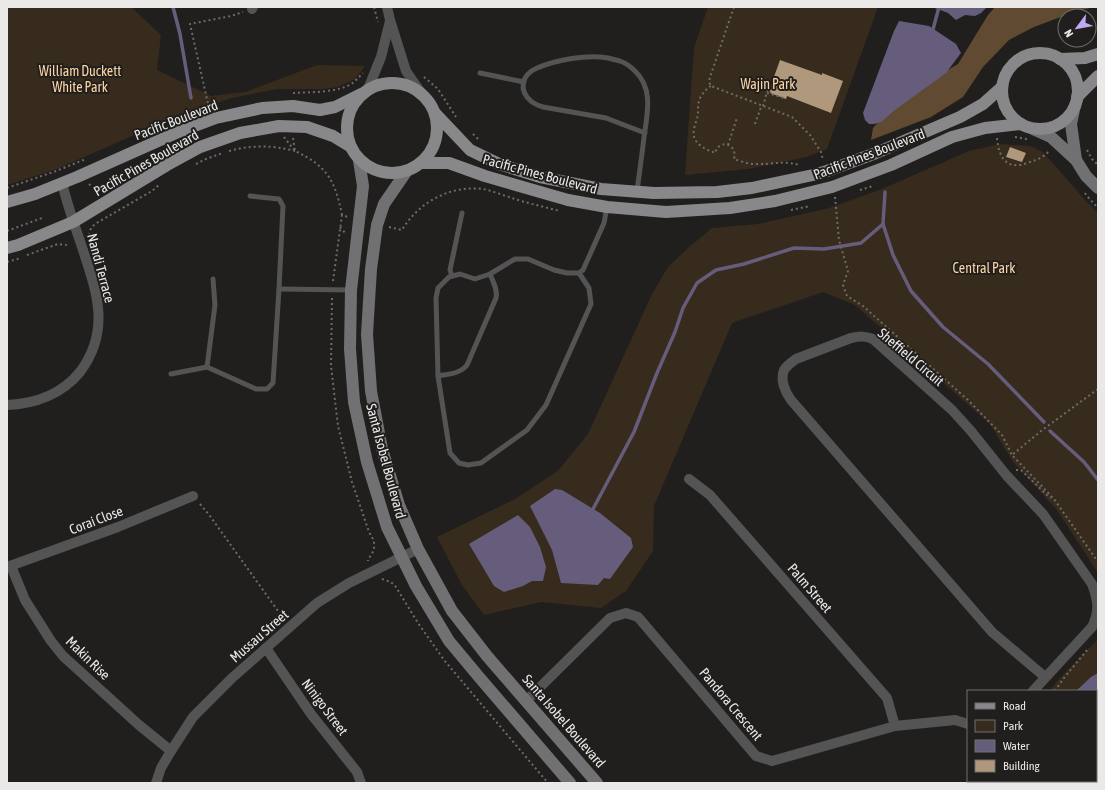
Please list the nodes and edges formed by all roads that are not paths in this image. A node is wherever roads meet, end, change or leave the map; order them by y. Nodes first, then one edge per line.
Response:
1 (387, 7) edge
2 (390, 20) junction
3 (1098, 54) edge
4 (1060, 59) junction
5 (480, 73) dead end
6 (1098, 76) edge
7 (524, 82) junction
8 (1002, 87) junction
9 (365, 92) junction
10 (422, 94) junction
11 (1076, 101) junction
12 (435, 113) junction
13 (1021, 124) junction
14 (1033, 129) junction
15 (645, 133) junction
16 (351, 147) junction
17 (359, 160) junction
18 (1076, 160) junction
19 (422, 163) junction
20 (406, 172) junction
21 (62, 183) junction
22 (1098, 188) edge
23 (637, 192) junction
24 (250, 196) dead end
25 (7, 202) edge
26 (608, 207) junction
27 (462, 212) dead end
28 (73, 222) junction
29 (7, 248) edge
30 (579, 273) junction
31 (490, 274) junction
32 (452, 276) junction
33 (213, 279) dead end
34 (279, 289) junction
35 (351, 290) junction
36 (207, 367) junction
37 (171, 374) dead end
38 (438, 376) junction
39 (7, 405) edge
40 (689, 478) dead end
41 (193, 496) road end
42 (418, 549) junction
43 (402, 556) junction
44 (9, 566) edge
45 (266, 648) junction
46 (1045, 677) junction
47 (1034, 690) edge
48 (526, 701) junction
49 (967, 724) edge
50 (895, 726) junction
51 (171, 751) junction
52 (156, 783) edge
53 (361, 783) edge
54 (570, 783) edge
55 (597, 783) edge

1 - 2 street
2 - 9 street
2 - 10 street
3 - 4 main road
4 - 8 main road
4 - 11 main road
5 - 7 lane
6 - 11 main road
7 - 15 lane
7 - 15 lane
8 - 13 main road
8 - 23 main road, Pacific Pines Boulevard
9 - 10 main road
9 - 16 main road
9 - 21 main road, Pacific Boulevard
10 - 12 main road
11 - 14 main road
11 - 18 street
12 - 19 main road
12 - 23 main road, Pacific Pines Boulevard
13 - 14 main road
13 - 26 main road, Pacific Pines Boulevard
14 - 18 street
15 - 23 lane
16 - 17 main road
16 - 28 main road, Pacific Pines Boulevard
17 - 20 main road
17 - 35 street, Santa Isobel Boulevard
18 - 22 street
19 - 20 main road
19 - 26 main road, Pacific Pines Boulevard
20 - 42 street, Santa Isobel Boulevard
21 - 25 main road, Pacific Boulevard
21 - 28 street, Nandi Terrace
24 - 34 lane
26 - 30 lane
27 - 32 lane
28 - 29 main road, Pacific Pines Boulevard
28 - 39 street, Nandi Terrace
30 - 31 lane
30 - 38 lane
31 - 32 lane
31 - 38 lane
32 - 38 lane
33 - 36 lane
34 - 35 lane
34 - 36 lane
35 - 43 street, Santa Isobel Boulevard
36 - 37 lane
40 - 50 street, Palm Street
41 - 44 street, Corai Close
42 - 43 street, Mussau Street
42 - 48 street, Santa Isobel Boulevard
43 - 45 street, Mussau Street
43 - 54 street, Santa Isobel Boulevard
44 - 51 street, Makin Rise
45 - 51 street, Mussau Street
45 - 53 street, Ninigo Street
46 - 46 street, Sheffield Circuit
46 - 47 street, Sheffield Circuit
48 - 50 street, Pandora Crescent
48 - 55 street, Santa Isobel Boulevard
49 - 50 street, Pandora Crescent
51 - 52 street, Mussau Street

